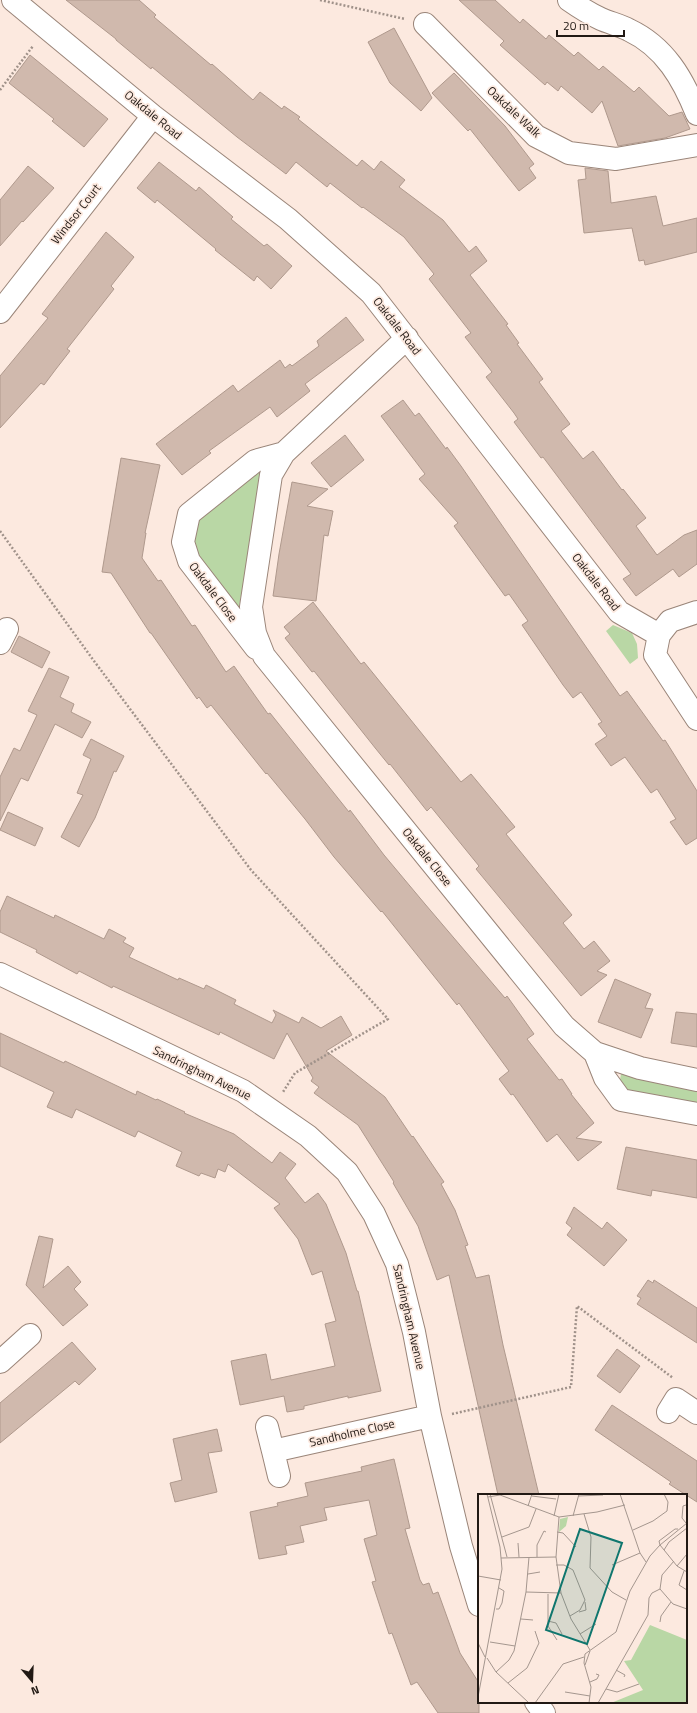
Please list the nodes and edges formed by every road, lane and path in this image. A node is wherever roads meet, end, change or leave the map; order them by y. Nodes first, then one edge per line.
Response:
1 (320, 0) edge
2 (569, 0) edge
3 (23, 3) edge
4 (425, 24) joint
5 (47, 28) junction
6 (0, 90) edge
7 (697, 114) edge
8 (153, 116) junction
9 (697, 145) edge
10 (0, 312) edge
11 (407, 338) junction
12 (284, 453) junction
13 (0, 531) edge
14 (697, 612) edge
15 (659, 635) junction
16 (264, 656) junction
17 (697, 719) edge
18 (0, 974) edge
19 (595, 1054) junction
20 (697, 1080) edge
21 (275, 1112) junction
22 (697, 1114) edge
23 (30, 1335) dead end
24 (0, 1362) edge
25 (675, 1398) joint
26 (697, 1413) edge
27 (431, 1417) junction
28 (267, 1427) dead end
29 (273, 1451) junction
30 (279, 1476) dead end
31 (478, 1602) edge
32 (537, 1703) edge
33 (544, 1713) edge

1 - 4 path
2 - 7 street
3 - 5 street, Oakdale Road
4 - 9 street, Oakdale Walk
5 - 6 path
5 - 8 street, Oakdale Road
8 - 10 street, Windsor Court
8 - 11 street, Oakdale Road
11 - 12 street, Oakdale Close
11 - 15 street, Oakdale Road
12 - 16 street, Oakdale Close
12 - 16 street, Oakdale Close
13 - 21 path
14 - 15 street
15 - 17 street
16 - 19 street, Oakdale Close
18 - 21 street, Sandringham Avenue
19 - 20 street, Oakdale Close
19 - 22 street, Oakdale Close
21 - 27 street, Sandringham Avenue
23 - 24 street
25 - 26 street
25 - 27 path
27 - 29 street, Sandholme Close
27 - 31 street, Sandringham Avenue
28 - 29 street
29 - 30 street
32 - 33 street

